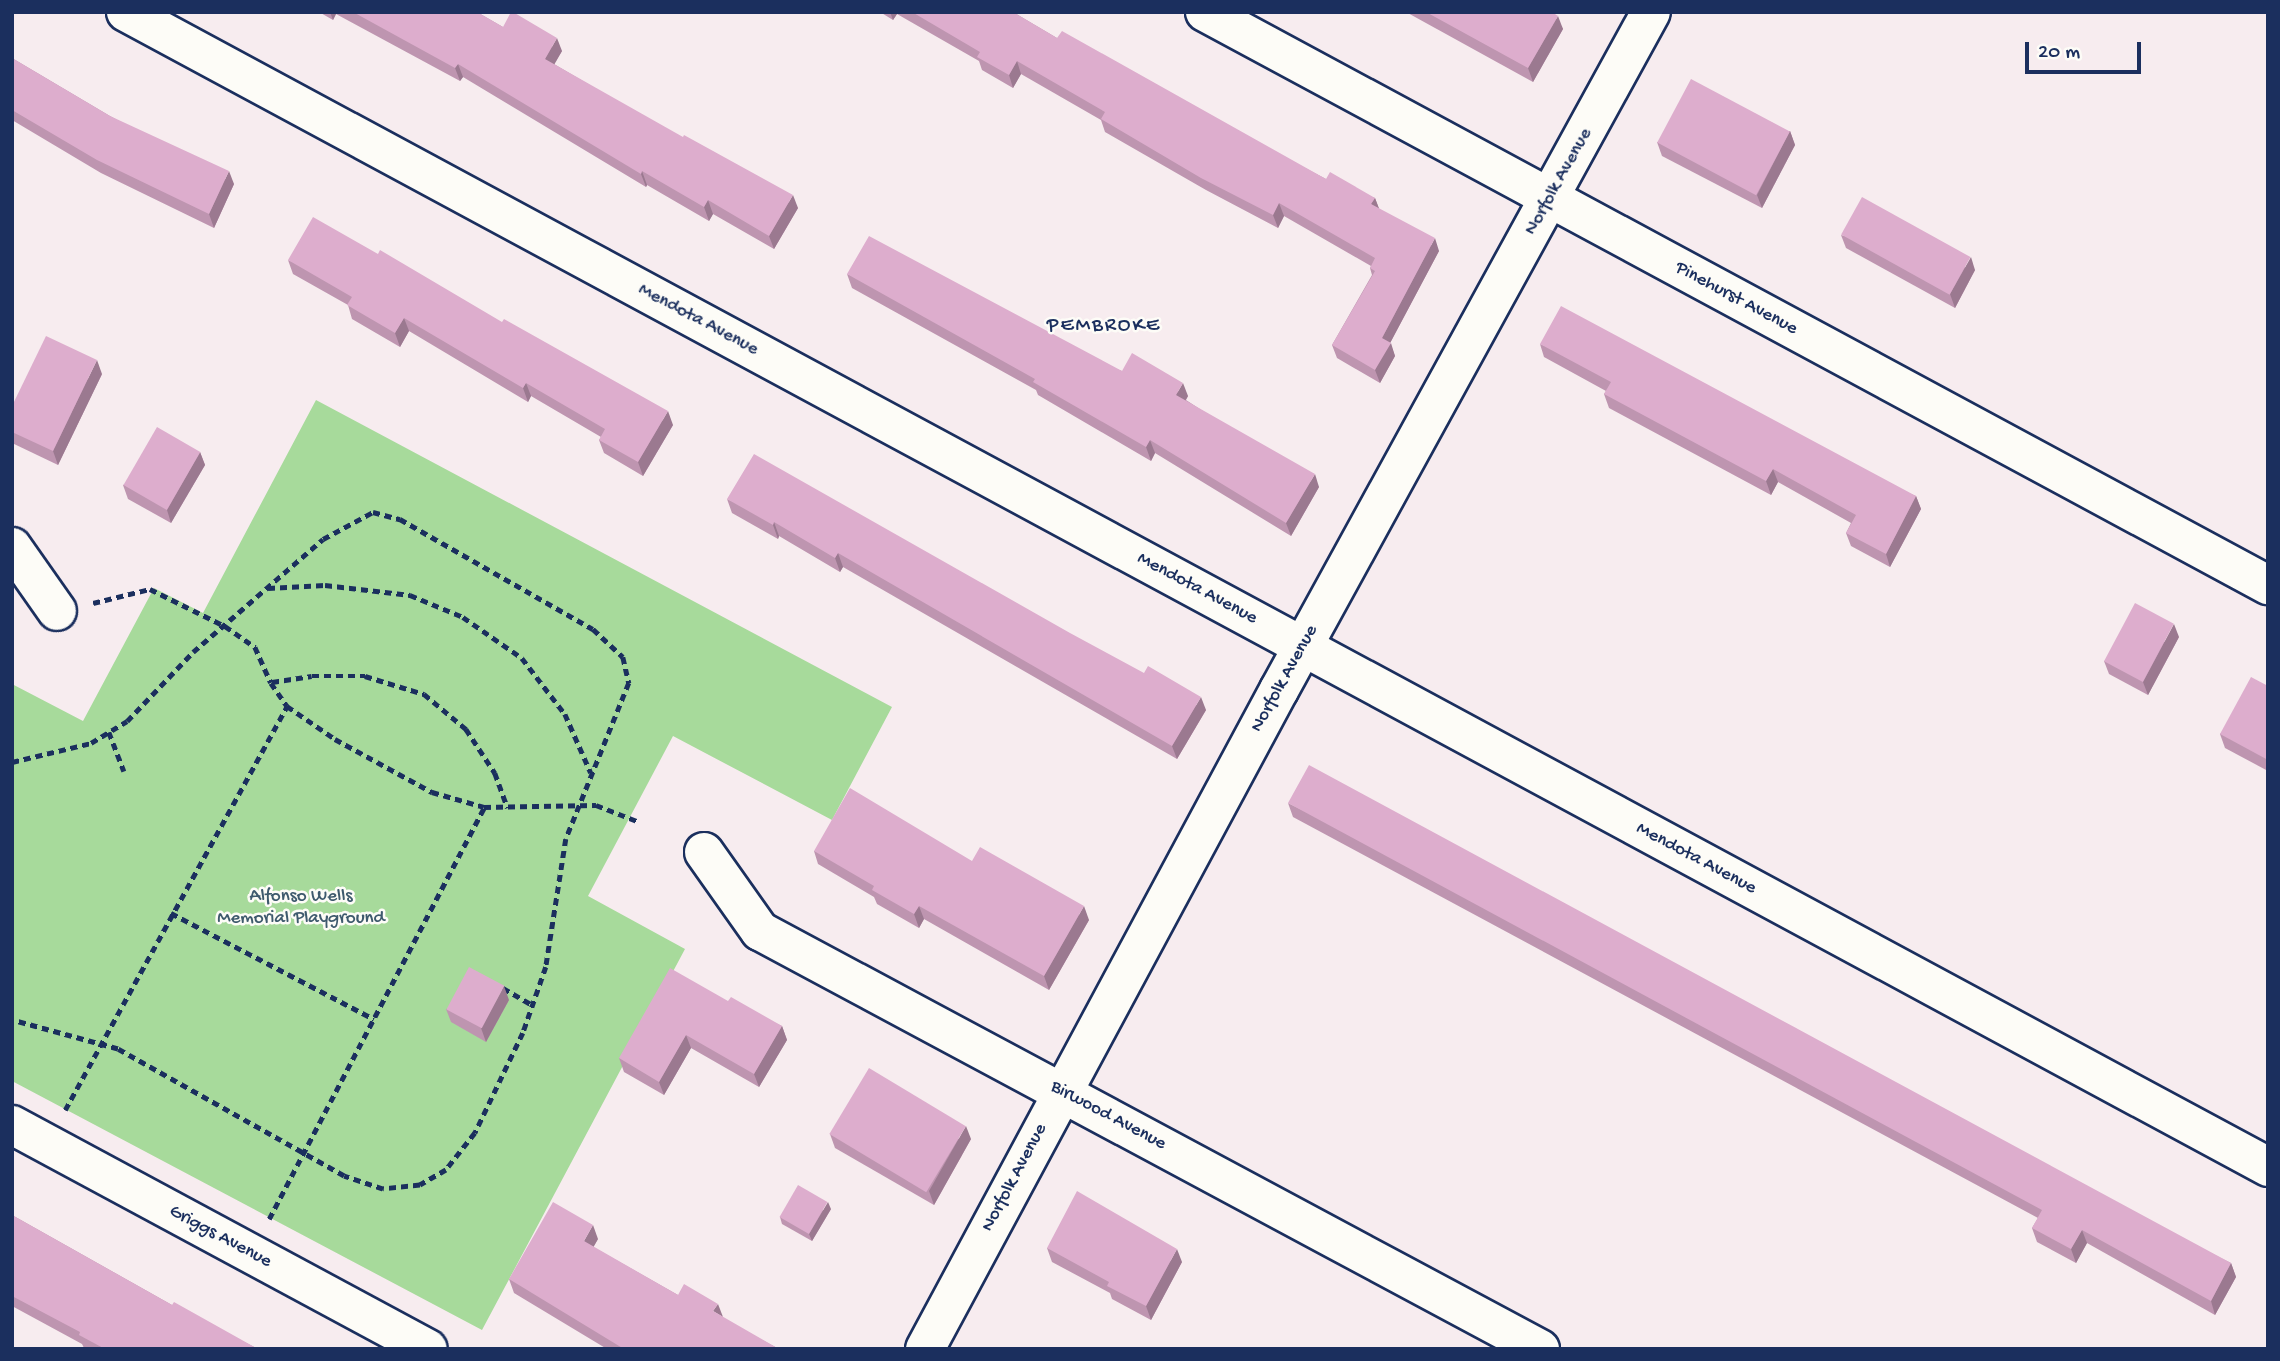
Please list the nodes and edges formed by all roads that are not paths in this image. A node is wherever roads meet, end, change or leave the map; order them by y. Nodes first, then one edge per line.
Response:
1 (126, 12) edge
2 (1205, 12) edge
3 (1651, 12) edge
4 (1549, 199) junction
5 (12, 547) edge
6 (2268, 585) edge
7 (57, 611) road end
8 (1302, 646) junction
9 (704, 852) dead end
10 (1061, 1091) junction
11 (12, 1125) edge
12 (2268, 1167) edge
13 (428, 1349) edge
14 (925, 1349) edge
15 (1540, 1349) edge

1 - 8 street, Mendota Avenue
2 - 4 street, Pinehurst Avenue
3 - 4 street, Norfolk Avenue
4 - 6 street, Pinehurst Avenue
4 - 8 street, Norfolk Avenue
5 - 7 street
8 - 10 street, Norfolk Avenue
8 - 12 street, Mendota Avenue
9 - 10 street, Birwood Avenue
10 - 14 street, Norfolk Avenue
10 - 15 street, Birwood Avenue
11 - 13 street, Griggs Avenue

